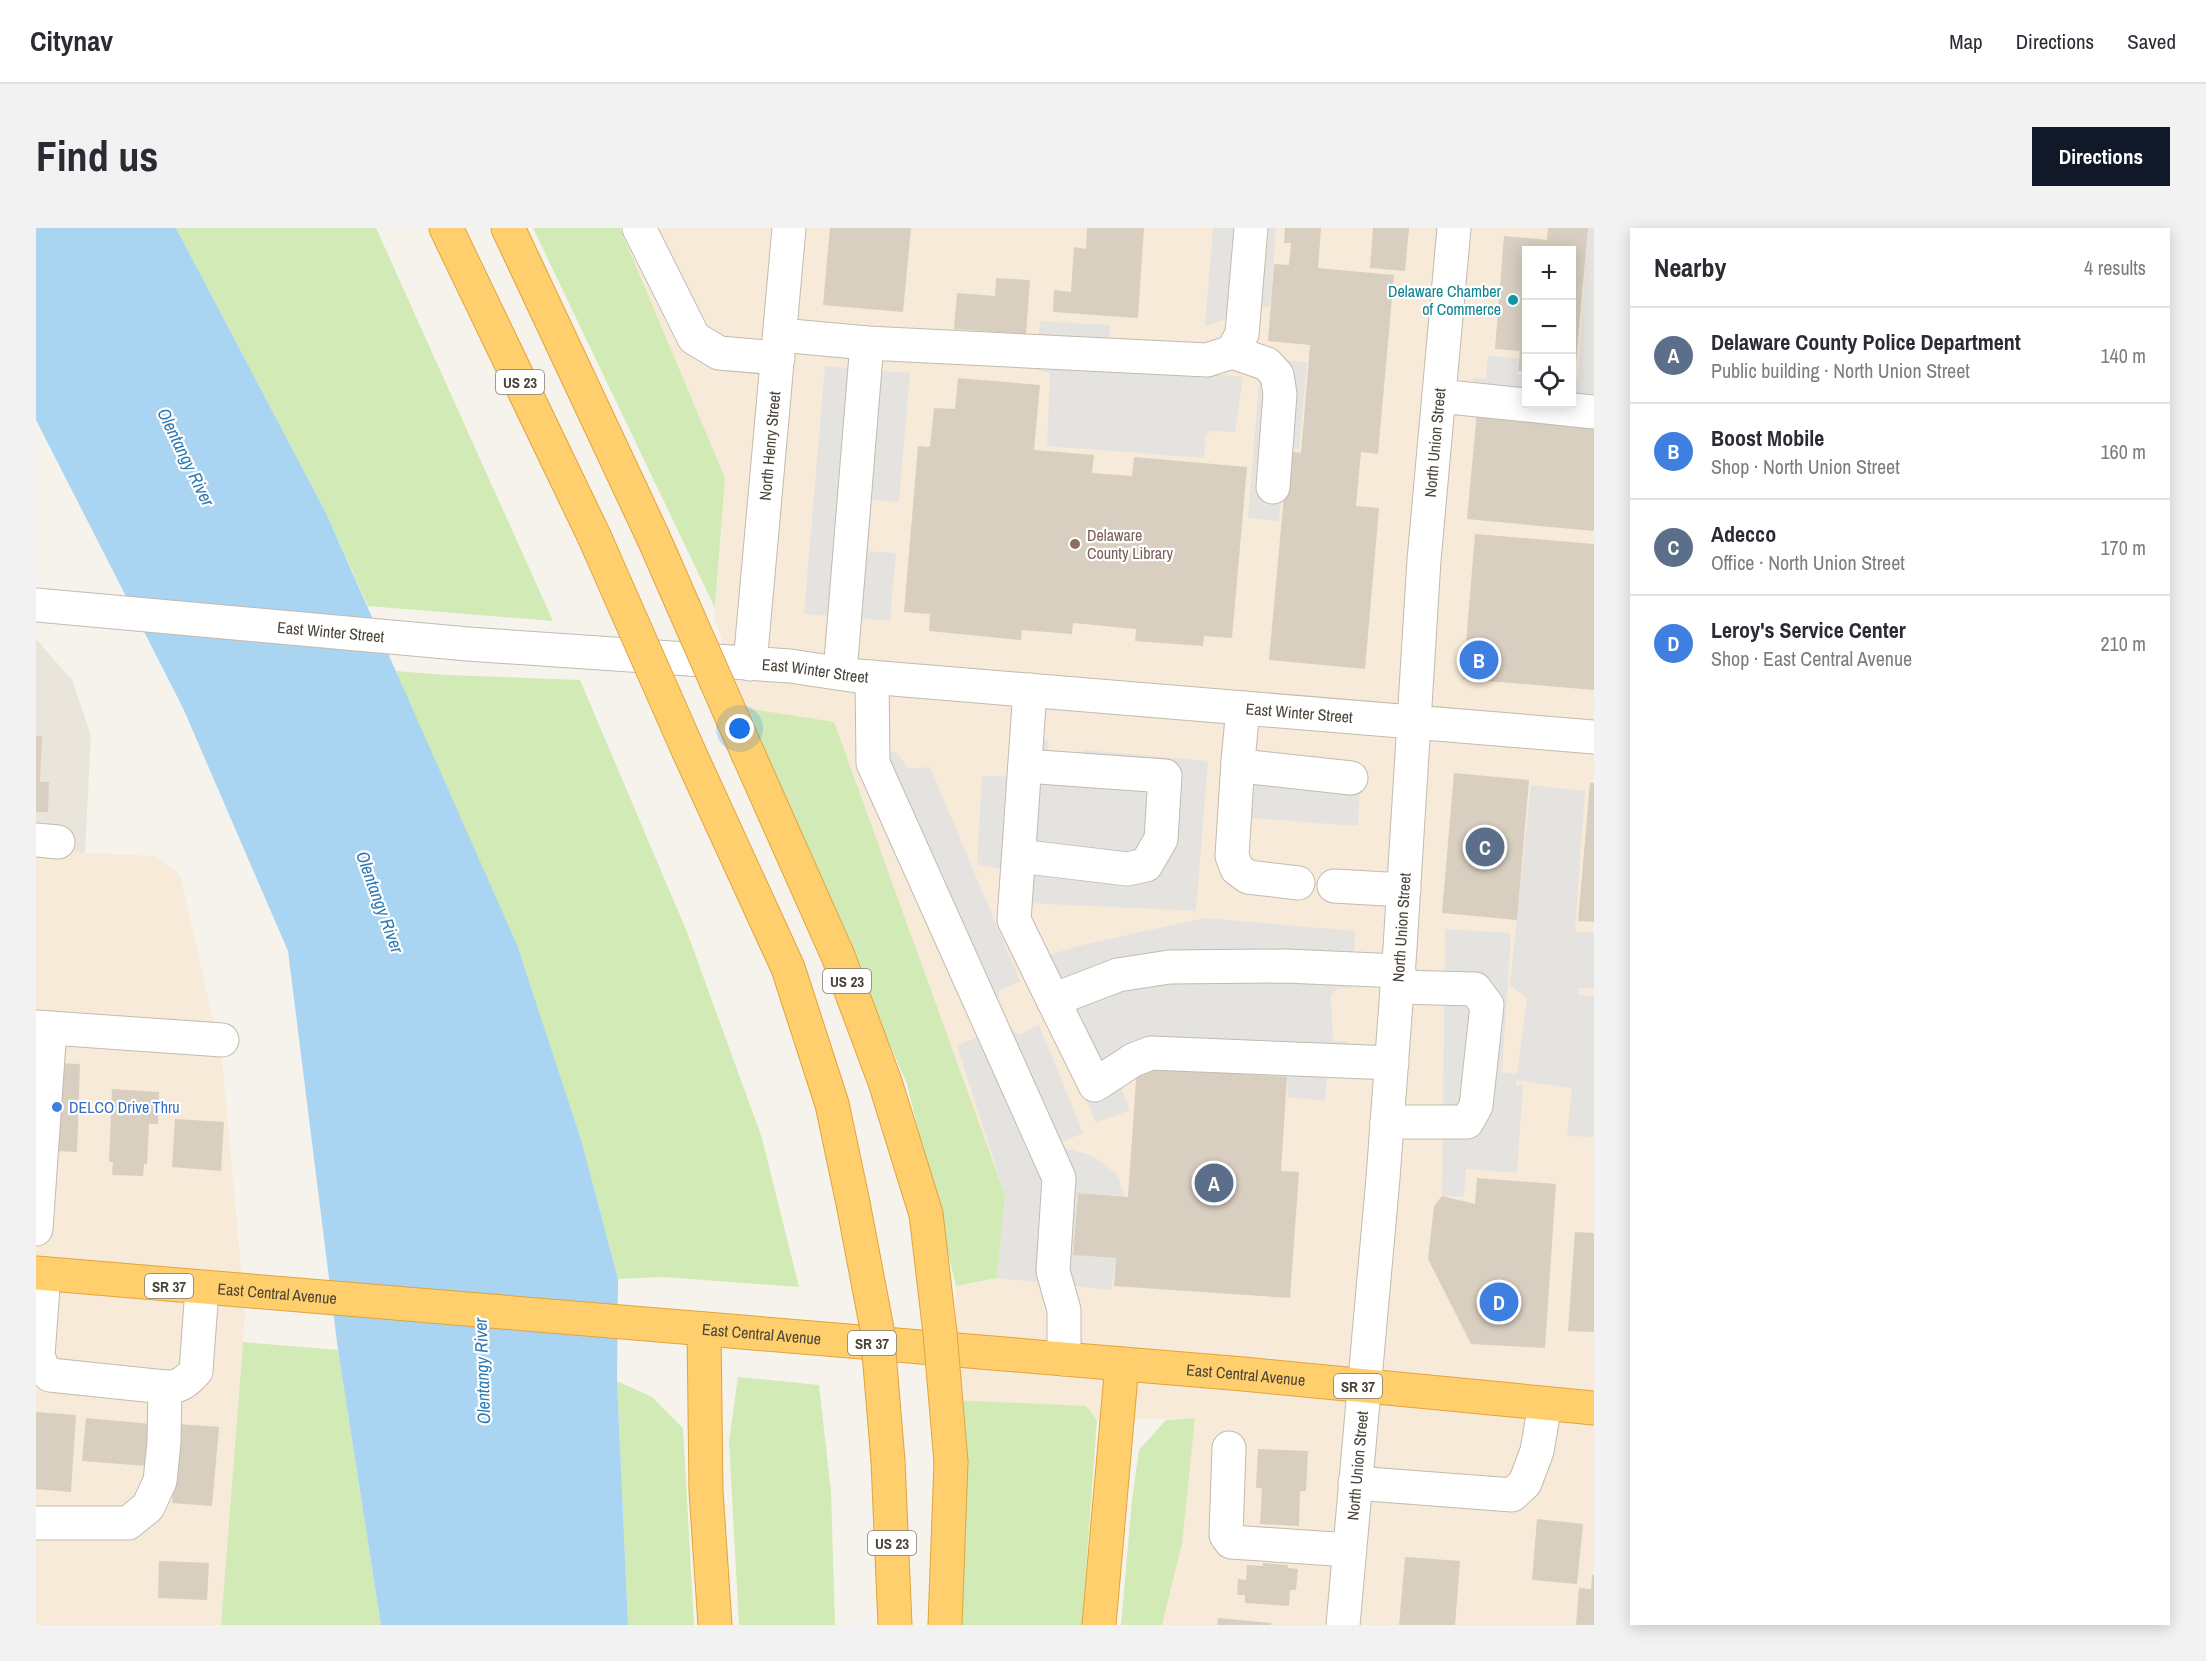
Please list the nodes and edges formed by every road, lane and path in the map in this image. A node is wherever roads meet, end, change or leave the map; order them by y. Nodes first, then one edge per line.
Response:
1 (446, 228) edge
2 (508, 228) edge
3 (639, 228) edge
4 (789, 228) edge
5 (1251, 228) edge
6 (1454, 228) edge
7 (867, 344) junction
8 (779, 346) junction
9 (1232, 352) junction
10 (1439, 396) junction
11 (1594, 412) edge
12 (1273, 487) dead end
13 (36, 605) edge
14 (750, 664) junction
15 (840, 673) junction
16 (872, 677) junction
17 (1030, 690) junction
18 (1243, 708) junction
19 (1414, 722) junction
20 (1594, 737) edge
21 (1238, 761) junction
22 (1025, 766) junction
23 (1352, 778) dead end
24 (1019, 856) junction
25 (1298, 882) dead end
26 (1334, 886) dead end
27 (1404, 890) junction
28 (1398, 979) junction
29 (1053, 1000) junction
30 (43, 1027) edge
31 (222, 1040) dead end
32 (1392, 1063) junction
33 (1387, 1122) junction
34 (36, 1229) edge
35 (40, 1274) edge
36 (202, 1289) junction
37 (704, 1329) junction
38 (1064, 1359) junction
39 (1122, 1364) junction
40 (165, 1387) junction
41 (1364, 1387) junction
42 (1545, 1404) junction
43 (1594, 1408) edge
44 (1229, 1448) dead end
45 (1355, 1484) junction
46 (36, 1523) edge
47 (1349, 1550) junction
48 (715, 1625) edge
49 (895, 1625) edge
50 (945, 1625) edge
51 (1099, 1625) edge
52 (1343, 1625) edge

1 - 49 highway, US 23, bridge
2 - 50 highway, US 23, bridge
3 - 8 street
4 - 8 street, North Henry Street
5 - 9 street
6 - 10 street, North Union Street
7 - 8 street
7 - 9 street
7 - 15 street
8 - 14 street, North Henry Street
9 - 12 street
10 - 11 street
10 - 19 street, North Union Street
13 - 14 street, East Winter Street
14 - 15 street, East Winter Street
15 - 16 street, East Winter Street
16 - 17 street, East Winter Street
16 - 38 street
17 - 18 street, East Winter Street
17 - 22 street
18 - 19 street, East Winter Street
18 - 21 street
19 - 20 street, East Winter Street
19 - 27 street, North Union Street
21 - 23 street
21 - 25 street
22 - 24 street
22 - 24 street
24 - 29 street
26 - 27 street
27 - 28 street, North Union Street
28 - 29 street
28 - 32 street, North Union Street
28 - 33 street
29 - 32 street
30 - 31 street
30 - 34 street
32 - 33 street, North Union Street
33 - 41 street, North Union Street
35 - 36 highway, East Central Avenue / SR 37
35 - 40 street
36 - 37 highway, East Central Avenue / SR 37
36 - 40 street
37 - 38 highway, East Central Avenue / SR 37
37 - 48 highway
38 - 39 highway, East Central Avenue / SR 37
39 - 41 highway, East Central Avenue / SR 37
39 - 51 highway
40 - 46 street
41 - 42 highway, East Central Avenue / SR 37
41 - 45 street, North Union Street
42 - 43 highway, East Central Avenue / SR 37
42 - 45 street
44 - 47 street
45 - 47 street, North Union Street
47 - 52 street, North Union Street

